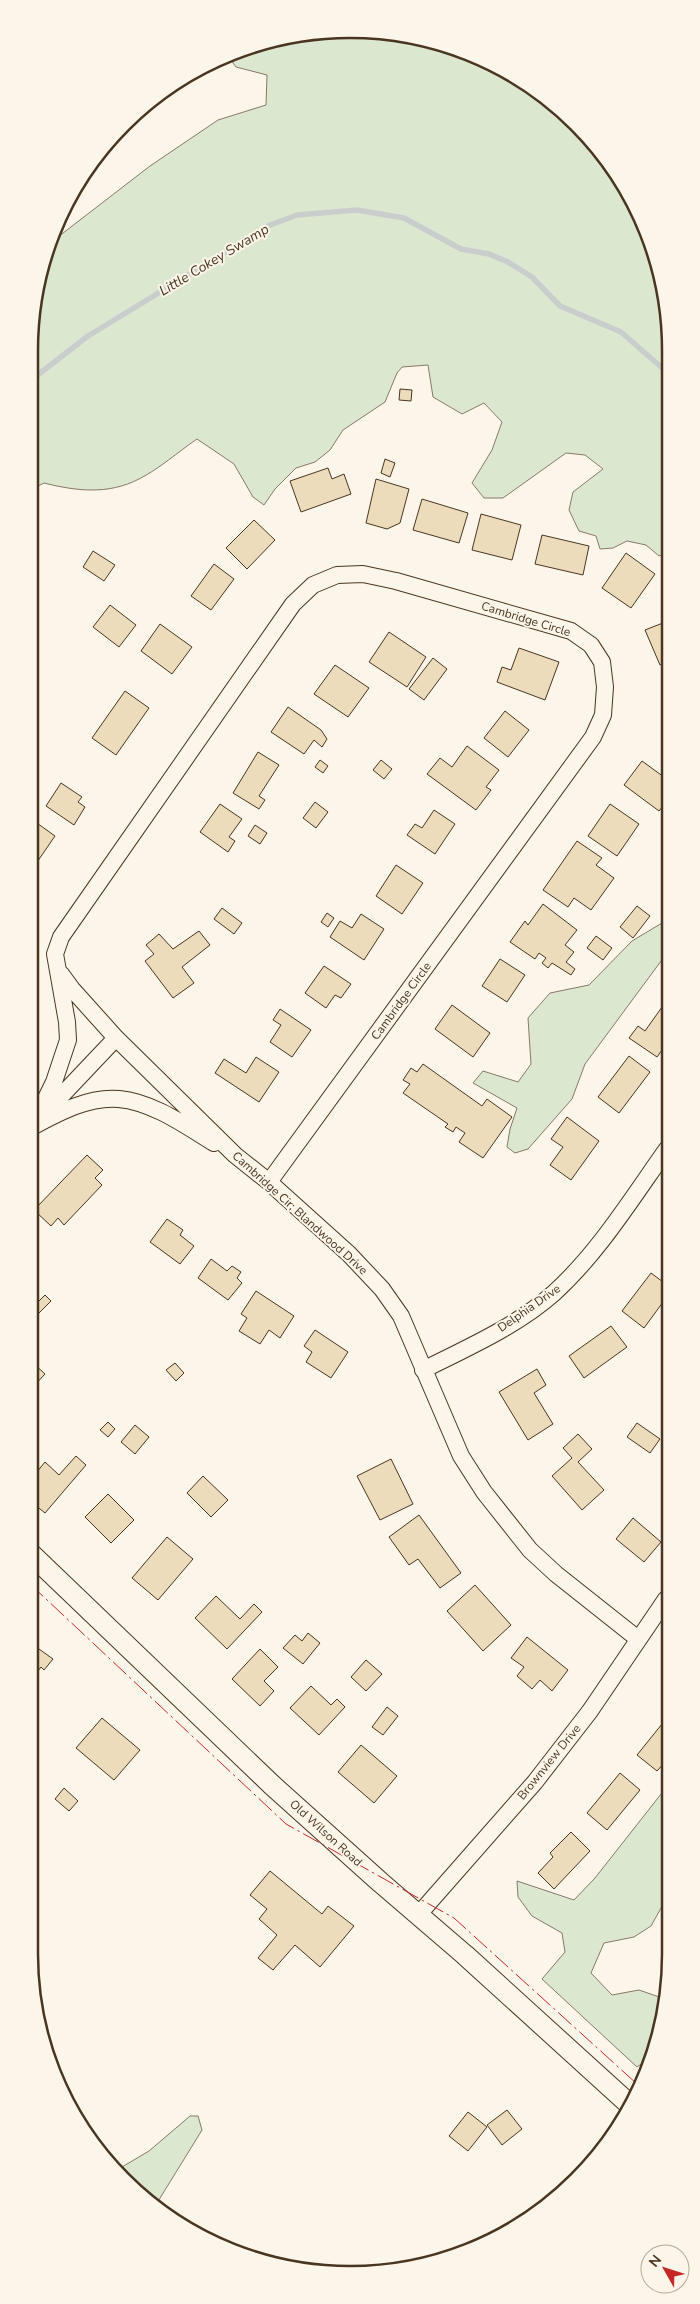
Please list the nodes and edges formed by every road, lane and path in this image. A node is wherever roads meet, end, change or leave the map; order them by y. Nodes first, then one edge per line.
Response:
1 (59, 970) junction
2 (116, 1038) junction
3 (38, 1115) edge
4 (38, 1121) edge
5 (38, 1124) edge
6 (235, 1155) junction
7 (662, 1156) edge
8 (269, 1182) junction
9 (423, 1370) junction
10 (38, 1561) edge
11 (662, 1605) edge
12 (638, 1639) junction
13 (418, 1914) junction
14 (626, 2101) edge

1 - 2 street, Cambridge Cir; Blandwood Drive
1 - 3 street, Cambridge Circle
1 - 8 street, Cambridge Circle
2 - 4 street
2 - 6 street, Cambridge Cir; Blandwood Drive
5 - 6 street
6 - 8 street, Cambridge Cir; Blandwood Drive
7 - 9 street, Delphia Drive
8 - 9 street, Cambridge Cir; Blandwood Drive
9 - 12 street, Cambridge Cir; Blandwood Drive
10 - 13 street, Old Wilson Road
11 - 12 street, Brownview Drive
12 - 13 street, Brownview Drive
13 - 14 street, Old Wilson Road

